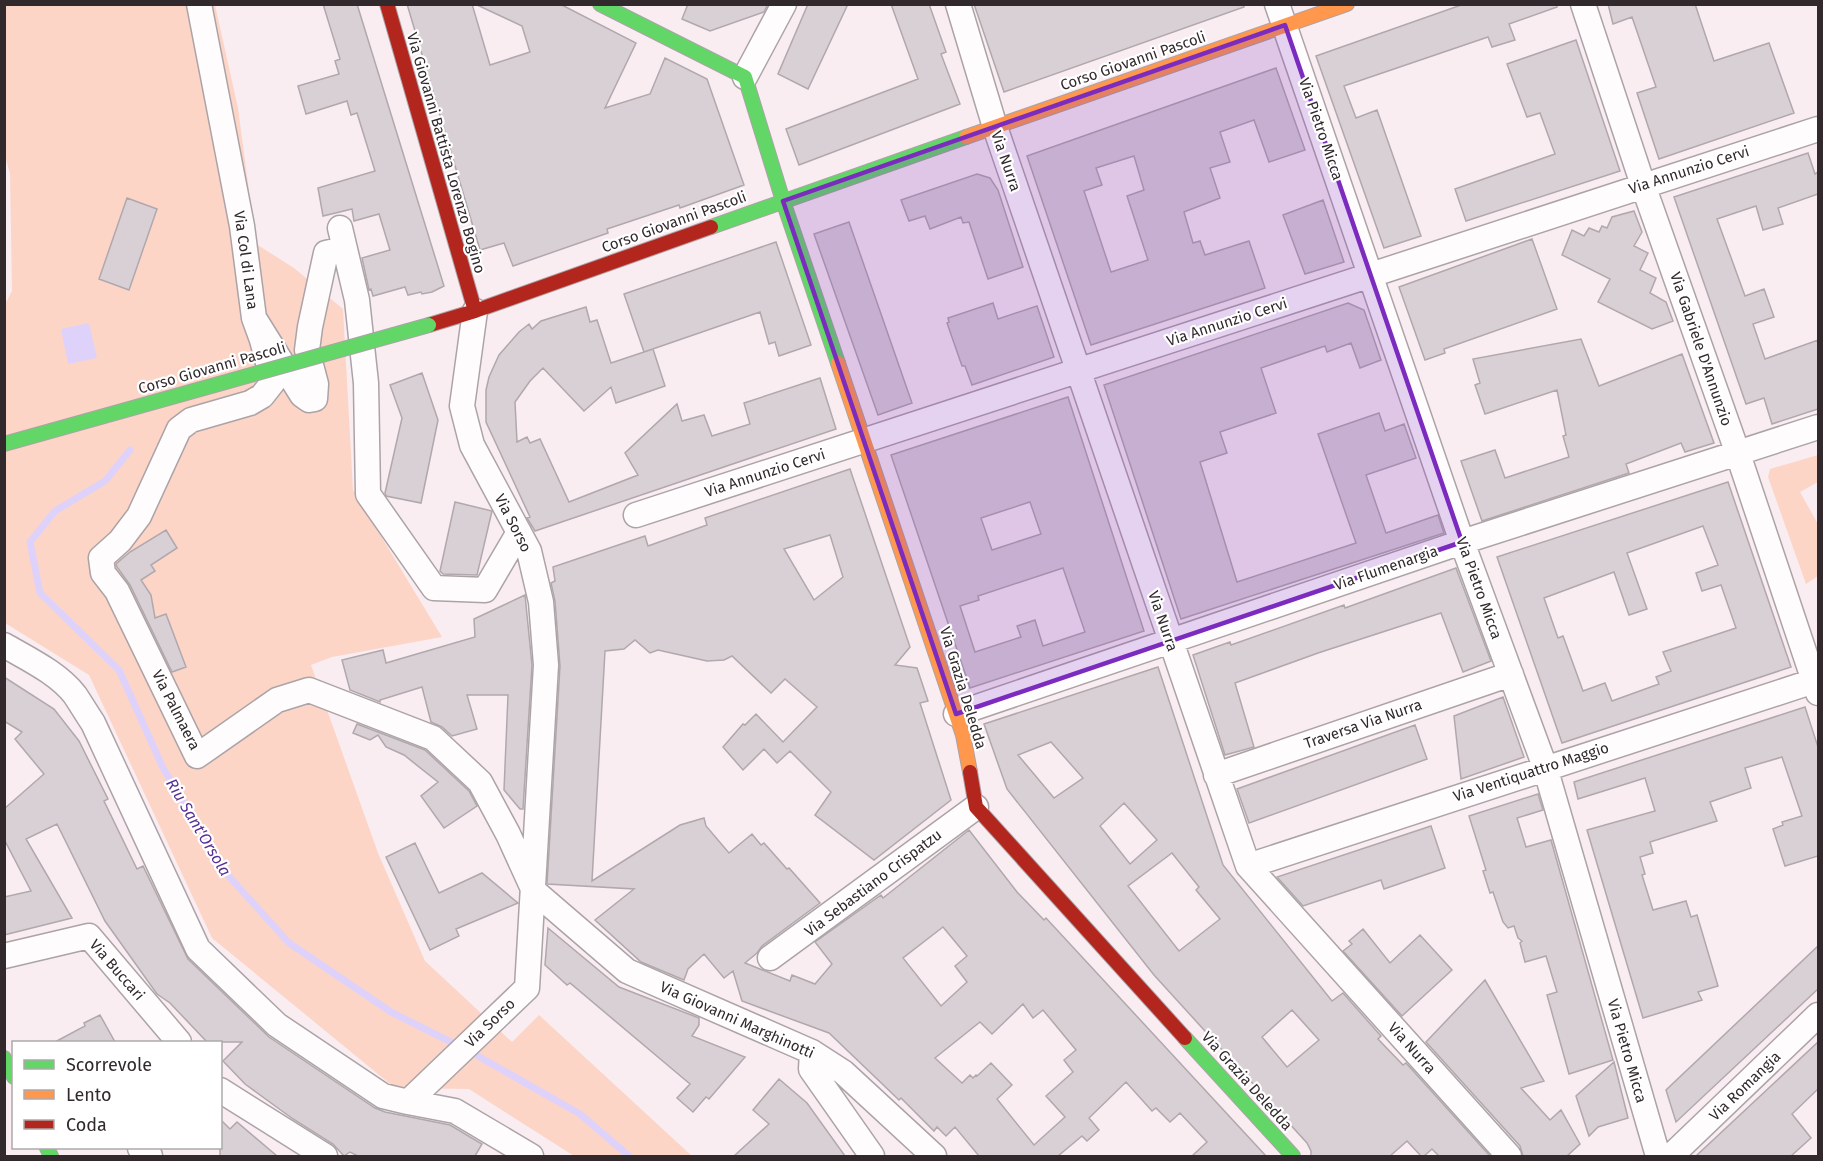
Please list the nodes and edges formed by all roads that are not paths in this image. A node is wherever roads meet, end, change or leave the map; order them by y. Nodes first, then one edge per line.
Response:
1 (199, 4) edge
2 (387, 4) edge
3 (600, 4) edge
4 (784, 4) edge
5 (958, 4) edge
6 (1347, 4) edge
7 (1583, 4) edge
8 (1281, 15) edge
9 (745, 77) junction
10 (995, 127) junction
11 (1818, 129) edge
12 (1643, 184) junction
13 (783, 201) junction
14 (1371, 276) junction
15 (475, 311) junction
16 (254, 318) junction
17 (1077, 370) junction
18 (1818, 427) edge
19 (863, 440) junction
20 (4, 444) edge
21 (1738, 454) junction
22 (636, 515) dead end
23 (519, 532) junction
24 (1462, 542) junction
25 (1170, 641) junction
26 (4, 645) edge
27 (1511, 674) junction
28 (1816, 687) edge
29 (956, 714) junction
30 (1545, 767) junction
31 (1216, 775) junction
32 (976, 807) junction
33 (1248, 866) junction
34 (534, 891) junction
35 (4, 956) edge
36 (770, 958) dead end
37 (1818, 1015) edge
38 (178, 1041) edge
39 (812, 1052) junction
40 (4, 1058) edge
41 (12, 1073) edge
42 (222, 1091) edge
43 (408, 1102) junction
44 (324, 1156) edge
45 (531, 1156) edge
46 (872, 1156) edge
47 (934, 1156) edge
48 (1293, 1156) edge
49 (1509, 1156) edge
50 (1658, 1156) edge
51 (1671, 1156) edge

1 - 16 street, Via Col di Lana
2 - 15 street, Via Giovanni Battista Lorenzo Bogino
3 - 9 street
4 - 9 street
5 - 10 street, Via Nurra
6 - 8 street, Corso Giovanni Pascoli
7 - 12 street, Via Gabriele D'Annunzio
8 - 10 street, Corso Giovanni Pascoli
8 - 14 street, Via Pietro Micca
9 - 13 street, Via Grazia Deledda
10 - 13 street, Corso Giovanni Pascoli
10 - 17 street, Via Nurra
11 - 12 street, Via Annunzio Cervi
12 - 14 street, Via Annunzio Cervi
12 - 21 street, Via Gabriele D'Annunzio
13 - 15 street, Corso Giovanni Pascoli
13 - 19 street, Via Grazia Deledda
14 - 17 street, Via Annunzio Cervi
14 - 24 street, Via Pietro Micca
15 - 20 street, Corso Giovanni Pascoli, bridge
15 - 23 street, Via Sorso
16 - 23 street, Via Col di Lana
16 - 34 street, Via Palmaera
17 - 19 street, Via Annunzio Cervi
17 - 25 street, Via Nurra
18 - 21 street, Via Flumenargia
19 - 22 street, Via Annunzio Cervi
19 - 29 street, Via Grazia Deledda
21 - 24 street, Via Flumenargia
21 - 28 street, Via Gabriele D'Annunzio
23 - 34 street, Via Sorso
24 - 25 street, Via Flumenargia
24 - 27 street, Via Pietro Micca
25 - 29 street, Via Flumenargia
25 - 31 street, Via Nurra
26 - 43 street
27 - 30 street, Via Pietro Micca
27 - 31 street, Traversa Via Nurra
28 - 30 street, Via Ventiquattro Maggio
29 - 32 street, Via Grazia Deledda
30 - 33 street, Via Ventiquattro Maggio
30 - 50 street, Via Pietro Micca
31 - 33 street, Via Nurra
32 - 36 street, Via Sebastiano Crispatzu
32 - 48 street, Via Grazia Deledda
33 - 49 street, Via Nurra
34 - 39 street, Via Giovanni Marghinotti
34 - 43 street, Via Sorso
35 - 38 street, Via Buccari
37 - 51 street, Via Romangia
39 - 46 street
39 - 47 street, Via Giovanni Marghinotti
40 - 41 street
42 - 44 street
43 - 45 street

